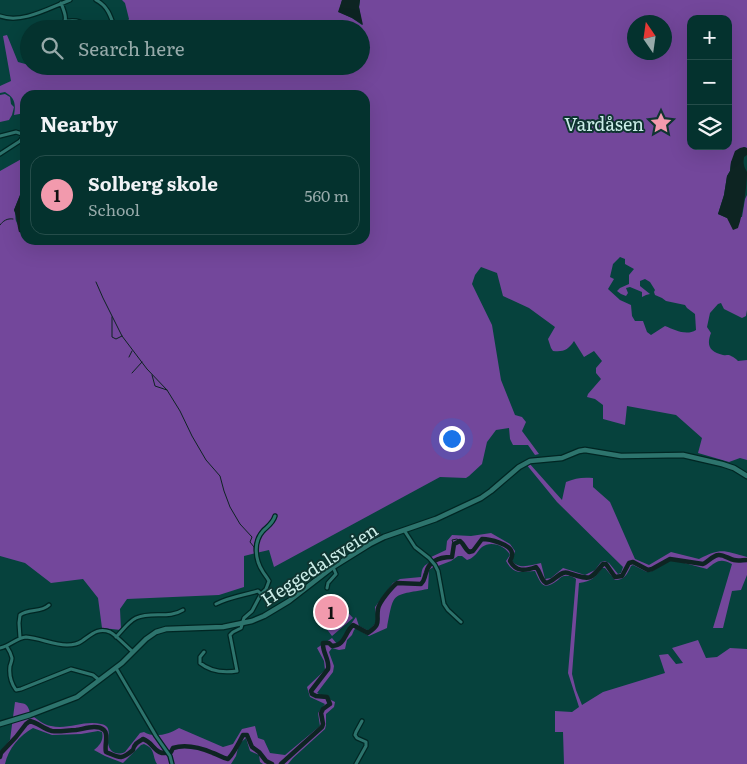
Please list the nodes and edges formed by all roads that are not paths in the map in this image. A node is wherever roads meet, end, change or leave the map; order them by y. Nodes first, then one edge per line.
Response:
1 (70, 0) edge
2 (96, 0) edge
3 (61, 3) junction
4 (0, 16) edge
5 (66, 20) edge
6 (113, 20) edge
7 (20, 133) edge
8 (0, 136) edge
9 (20, 141) edge
10 (0, 154) edge
11 (747, 476) edge
12 (275, 516) dead end
13 (404, 530) junction
14 (333, 567) junction
15 (327, 588) dead end
16 (261, 594) junction
17 (216, 604) dead end
18 (49, 605) dead end
19 (183, 610) dead end
20 (461, 622) dead end
21 (243, 623) junction
22 (116, 637) junction
23 (20, 638) junction
24 (7, 646) junction
25 (0, 648) edge
26 (134, 652) junction
27 (204, 652) dead end
28 (116, 668) junction
29 (99, 680) junction
30 (362, 721) dead end
31 (0, 724) edge
32 (172, 764) edge
33 (356, 764) edge

1 - 3 street
2 - 6 street
3 - 4 street
3 - 5 street
7 - 8 street
9 - 10 street
11 - 13 main road, Heggedalsveien
12 - 16 street
13 - 14 main road, Heggedalsveien
13 - 20 street
14 - 15 street
14 - 21 main road, Heggedalsveien
16 - 17 street
16 - 21 street
18 - 23 street
19 - 22 street
21 - 26 main road, Heggedalsveien
21 - 27 street
22 - 23 street
22 - 26 street
23 - 24 street
24 - 25 street
24 - 29 street
26 - 28 main road, Heggedalsveien
28 - 29 main road, Heggedalsveien
28 - 32 street
29 - 31 main road, Heggedalsveien
30 - 33 street

